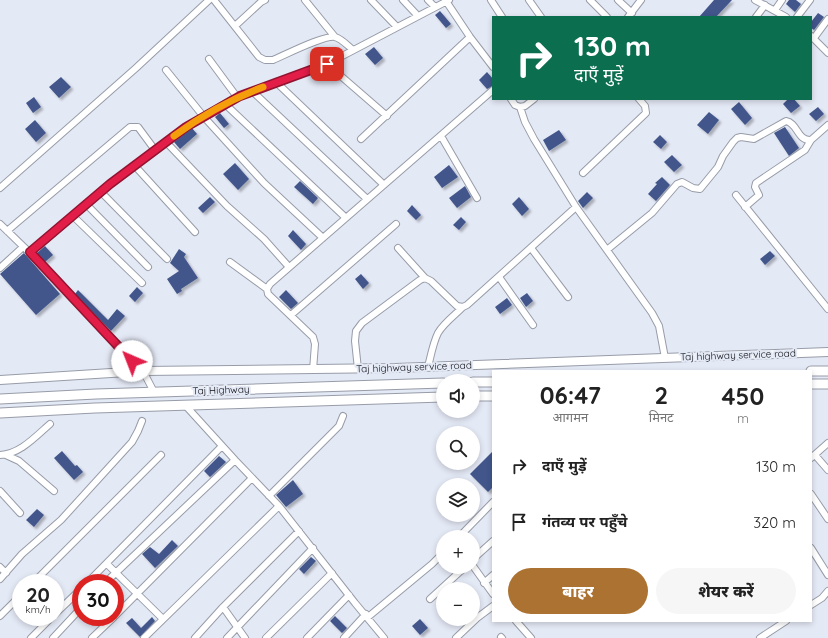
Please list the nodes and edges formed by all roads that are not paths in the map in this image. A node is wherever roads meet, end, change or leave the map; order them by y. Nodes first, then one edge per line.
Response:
1 (209, 0) edge
2 (214, 0) edge
3 (305, 0) edge
4 (371, 0) edge
5 (403, 0) edge
6 (428, 0) edge
7 (491, 0) edge
8 (529, 0) edge
9 (590, 0) edge
10 (618, 0) edge
11 (641, 0) edge
12 (755, 0) edge
13 (782, 0) edge
14 (810, 0) edge
15 (262, 1) edge
16 (447, 1) edge
17 (765, 5) junction
18 (435, 7) junction
19 (775, 10) junction
20 (630, 15) edge
21 (418, 16) junction
22 (501, 16) edge
23 (540, 16) edge
24 (605, 16) edge
25 (757, 16) edge
26 (784, 16) edge
27 (799, 16) edge
28 (828, 19) edge
29 (235, 26) junction
30 (397, 27) junction
31 (335, 37) junction
32 (470, 37) junction
33 (812, 37) edge
34 (353, 50) junction
35 (828, 53) edge
36 (209, 59) dead end
37 (327, 64) junction
38 (492, 66) edge
39 (166, 70) dead end
40 (276, 82) junction
41 (252, 91) junction
42 (492, 91) edge
43 (237, 97) junction
44 (512, 100) edge
45 (533, 100) edge
46 (640, 100) edge
47 (225, 104) junction
48 (520, 107) junction
49 (387, 116) junction
50 (204, 117) junction
51 (828, 125) edge
52 (440, 136) junction
53 (361, 139) dead end
54 (811, 140) junction
55 (166, 142) junction
56 (155, 150) junction
57 (135, 166) junction
58 (583, 173) dead end
59 (384, 185) junction
60 (0, 188) edge
61 (101, 192) junction
62 (736, 195) dead end
63 (477, 198) dead end
64 (367, 199) junction
65 (86, 204) junction
66 (576, 206) junction
67 (746, 207) junction
68 (73, 216) junction
69 (346, 218) junction
70 (0, 224) edge
71 (396, 224) dead end
72 (7, 231) junction
73 (195, 232) dead end
74 (323, 238) junction
75 (23, 247) junction
76 (398, 248) dead end
77 (531, 248) junction
78 (608, 249) junction
79 (30, 252) junction
80 (167, 259) dead end
81 (230, 262) dead end
82 (148, 267) dead end
83 (289, 267) junction
84 (0, 268) edge
85 (499, 277) junction
86 (425, 278) junction
87 (142, 283) dead end
88 (267, 289) junction
89 (568, 297) dead end
90 (463, 307) junction
91 (828, 309) edge
92 (290, 315) junction
93 (533, 325) dead end
94 (828, 352) edge
95 (665, 358) junction
96 (428, 367) junction
97 (358, 369) junction
98 (313, 370) junction
99 (812, 371) edge
100 (828, 371) edge
101 (143, 372) junction
102 (0, 380) edge
103 (480, 382) edge
104 (492, 382) edge
105 (436, 383) edge
106 (812, 384) edge
107 (828, 384) edge
108 (154, 392) junction
109 (480, 396) edge
110 (492, 396) edge
111 (436, 397) edge
112 (0, 399) edge
113 (185, 405) junction
114 (0, 413) edge
115 (344, 416) dead end
116 (142, 421) dead end
117 (50, 424) dead end
118 (828, 443) edge
119 (222, 446) junction
120 (161, 454) dead end
121 (3, 455) edge
122 (813, 456) edge
123 (235, 460) junction
124 (828, 470) edge
125 (252, 478) junction
126 (54, 491) dead end
127 (0, 493) edge
128 (812, 495) edge
129 (269, 496) junction
130 (492, 503) edge
131 (279, 506) junction
132 (20, 513) dead end
133 (828, 519) edge
134 (466, 530) edge
135 (299, 531) junction
136 (492, 542) edge
137 (313, 548) junction
138 (812, 549) edge
139 (480, 553) edge
140 (436, 560) edge
141 (107, 564) junction
142 (0, 567) edge
143 (6, 573) junction
144 (115, 573) junction
145 (332, 573) junction
146 (42, 574) edge
147 (96, 574) edge
148 (457, 574) edge
149 (478, 574) edge
150 (828, 575) edge
151 (492, 576) edge
152 (0, 579) edge
153 (484, 582) junction
154 (828, 591) edge
155 (492, 593) edge
156 (138, 594) junction
157 (349, 595) junction
158 (72, 598) edge
159 (430, 599) dead end
160 (12, 604) edge
161 (812, 604) edge
162 (64, 605) edge
163 (223, 607) junction
164 (492, 607) edge
165 (124, 608) edge
166 (0, 616) edge
167 (367, 616) junction
168 (72, 618) edge
169 (163, 619) junction
170 (517, 622) edge
171 (784, 622) edge
172 (43, 626) edge
173 (105, 626) edge
174 (237, 628) junction
175 (380, 636) edge
176 (31, 638) edge
177 (53, 638) edge
178 (92, 638) edge
179 (145, 638) edge
180 (195, 638) edge
181 (227, 638) edge
182 (245, 638) edge
183 (266, 638) edge
184 (307, 638) edge
185 (344, 638) edge
186 (456, 638) edge
187 (530, 638) edge
188 (760, 638) edge

1 - 60 street
2 - 29 street
3 - 31 street
4 - 30 street
5 - 21 street
6 - 18 street
7 - 22 street
8 - 23 street
9 - 24 street
10 - 20 street
11 - 20 street
12 - 17 street
13 - 19 street
14 - 27 street
15 - 29 street
16 - 18 street
16 - 32 street
17 - 19 street
17 - 25 street
18 - 21 street
19 - 26 street
21 - 30 street
28 - 33 street
29 - 31 street
30 - 34 street
31 - 34 street
32 - 38 street
32 - 49 street
33 - 35 street
34 - 37 street
36 - 43 street
37 - 40 street
37 - 49 street
39 - 50 street
40 - 41 street
40 - 59 street
41 - 43 street
41 - 64 street
42 - 52 street
43 - 47 street
44 - 48 street
45 - 48 street
46 - 58 street
47 - 50 street
47 - 69 street
48 - 66 street
49 - 53 street
50 - 55 street
50 - 74 street
51 - 54 street
52 - 59 street
52 - 63 street
54 - 67 street
54 - 78 street
55 - 56 street
55 - 83 street
56 - 57 street
56 - 72 street
57 - 61 street
57 - 73 street
59 - 64 street
61 - 65 street
61 - 80 street
62 - 67 street
64 - 69 street
65 - 68 street
65 - 82 street
66 - 77 street
66 - 78 street
67 - 91 street
68 - 79 street
68 - 87 street
69 - 74 street
70 - 72 street
71 - 92 street
72 - 75 street
74 - 83 street
75 - 79 street
75 - 84 street
76 - 86 street
77 - 85 street
77 - 89 street
78 - 95 street
79 - 101 street
81 - 88 street
83 - 88 street
85 - 90 street
85 - 93 street
86 - 90 street
86 - 97 street
88 - 92 street
90 - 96 street
92 - 98 street
94 - 95 street, Taj highway service road
95 - 96 street, Taj highway service road
96 - 97 street, Taj highway service road
97 - 98 street, Taj highway service road
98 - 101 street, Taj highway service road
99 - 100 main road
101 - 102 street, Taj highway service road
101 - 108 street
103 - 104 main road
105 - 108 main road, Taj Highway
106 - 107 main road
108 - 112 main road, Taj Highway
109 - 110 main road
111 - 113 main road
113 - 114 main road
113 - 119 street
115 - 129 street
116 - 143 street
117 - 121 street
118 - 122 street
119 - 123 street
119 - 141 street
120 - 146 street
121 - 126 street
122 - 124 street
123 - 125 street
123 - 144 street
125 - 129 street
125 - 156 street
127 - 132 street
128 - 133 street
129 - 131 street
130 - 134 street
131 - 135 street
131 - 169 street
135 - 137 street
135 - 163 street
136 - 139 street
137 - 145 street
137 - 174 street
138 - 150 street
140 - 167 street
141 - 144 street
141 - 147 street
142 - 143 street
143 - 152 street
144 - 156 street
145 - 157 street
145 - 183 street
148 - 159 street
149 - 153 street
151 - 153 street
153 - 155 street
154 - 161 street
156 - 165 street
156 - 169 street
157 - 167 street
157 - 184 street
158 - 162 street
160 - 166 street
163 - 174 street
163 - 180 street
164 - 186 street
167 - 175 street
167 - 185 street
168 - 177 street
169 - 179 street
170 - 187 street
171 - 188 street
172 - 176 street
173 - 178 street
174 - 181 street
174 - 182 street

